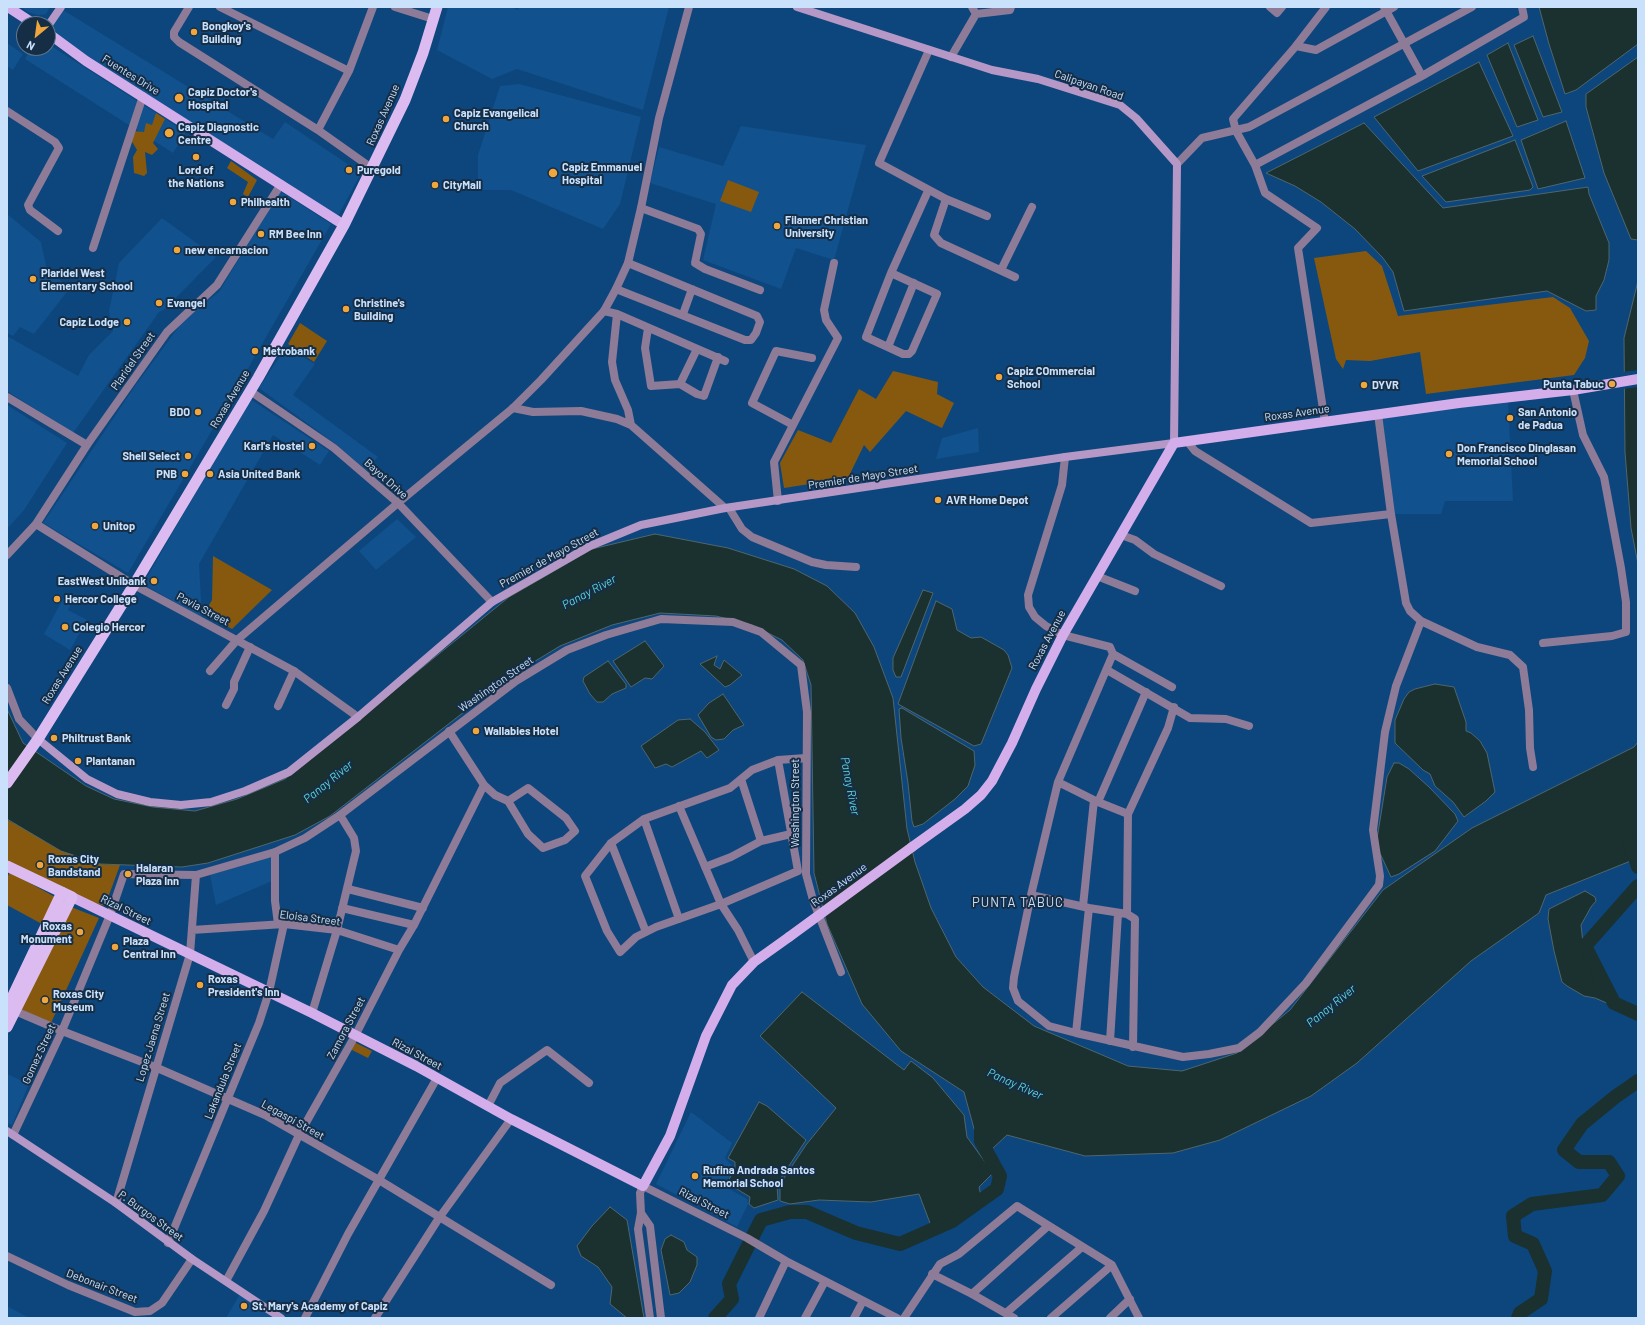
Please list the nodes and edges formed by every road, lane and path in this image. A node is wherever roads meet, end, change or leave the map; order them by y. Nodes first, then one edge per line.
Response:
1 (8, 7) edge
2 (61, 7) edge
3 (189, 7) edge
4 (220, 7) edge
5 (373, 7) edge
6 (395, 7) edge
7 (436, 7) edge
8 (690, 7) edge
9 (797, 7) edge
10 (1011, 7) edge
11 (1270, 7) edge
12 (1282, 7) edge
13 (1326, 7) edge
14 (1472, 7) edge
15 (1522, 7) edge
16 (1388, 8) edge
17 (974, 11) edge
18 (22, 16) edge
19 (55, 16) edge
20 (433, 19) junction
21 (56, 39) edge
22 (1404, 42) junction
23 (1296, 46) junction
24 (929, 50) junction
25 (951, 57) junction
26 (349, 71) junction
27 (1422, 76) junction
28 (143, 96) junction
29 (7, 111) edge
30 (318, 130) junction
31 (1236, 131) junction
32 (1177, 164) junction
33 (1255, 165) junction
34 (372, 169) junction
35 (281, 184) junction
36 (928, 191) junction
37 (946, 199) junction
38 (1032, 207) dead end
39 (641, 208) junction
40 (987, 216) dead end
41 (344, 225) junction
42 (58, 231) dead end
43 (92, 248) dead end
44 (628, 263) junction
45 (834, 263) dead end
46 (1001, 270) junction
47 (891, 273) junction
48 (1015, 277) dead end
49 (914, 283) junction
50 (616, 289) junction
51 (692, 289) junction
52 (760, 290) dead end
53 (604, 310) junction
54 (617, 314) junction
55 (683, 314) junction
56 (648, 328) junction
57 (888, 347) junction
58 (697, 349) junction
59 (812, 358) dead end
60 (1638, 378) edge
61 (680, 384) junction
62 (1573, 390) junction
63 (250, 391) junction
64 (7, 397) edge
65 (513, 408) junction
66 (1378, 414) junction
67 (1325, 422) junction
68 (631, 425) junction
69 (793, 426) junction
70 (1187, 441) junction
71 (1174, 443) junction
72 (87, 445) junction
73 (1064, 457) junction
74 (778, 501) junction
75 (398, 502) junction
76 (727, 508) junction
77 (1391, 514) junction
78 (36, 524) junction
79 (1121, 535) junction
80 (7, 555) edge
81 (856, 567) dead end
82 (1097, 576) junction
83 (134, 585) junction
84 (1221, 586) dead end
85 (1135, 591) dead end
86 (492, 602) junction
87 (1421, 621) junction
88 (1063, 635) junction
89 (237, 640) junction
90 (1543, 643) dead end
91 (250, 647) junction
92 (1113, 654) junction
93 (1107, 670) junction
94 (210, 671) dead end
95 (294, 671) junction
96 (1172, 687) dead end
97 (7, 688) edge
98 (1146, 692) junction
99 (226, 705) dead end
100 (278, 706) dead end
101 (1174, 707) junction
102 (358, 717) junction
103 (1249, 726) dead end
104 (449, 731) junction
105 (34, 744) junction
106 (806, 758) junction
107 (778, 760) junction
108 (1533, 767) dead end
109 (741, 779) junction
110 (1058, 782) junction
111 (7, 783) edge
112 (484, 785) junction
113 (508, 801) junction
114 (1096, 801) junction
115 (679, 806) junction
116 (1128, 814) junction
117 (340, 815) junction
118 (644, 819) junction
119 (791, 834) junction
120 (760, 841) junction
121 (611, 843) junction
122 (275, 852) junction
123 (7, 866) edge
124 (705, 867) junction
125 (196, 875) junction
126 (348, 889) junction
127 (67, 895) junction
128 (1031, 895) junction
129 (721, 904) junction
130 (1086, 907) junction
131 (342, 908) junction
132 (423, 908) junction
133 (1118, 914) junction
134 (1127, 914) junction
135 (110, 915) junction
136 (679, 919) junction
137 (281, 924) junction
138 (414, 925) junction
139 (192, 930) junction
140 (337, 930) junction
141 (646, 932) junction
142 (399, 950) junction
143 (190, 954) junction
144 (754, 962) junction
145 (841, 972) dead end
146 (269, 992) junction
147 (9, 1009) edge
148 (312, 1013) junction
149 (7, 1027) edge
150 (62, 1031) junction
151 (1076, 1034) junction
152 (355, 1036) junction
153 (1110, 1041) junction
154 (1133, 1047) junction
155 (155, 1067) junction
156 (437, 1078) junction
157 (589, 1083) dead end
158 (228, 1098) junction
159 (488, 1106) junction
160 (511, 1119) junction
161 (10, 1133) edge
162 (299, 1135) junction
163 (379, 1180) junction
164 (643, 1186) junction
165 (116, 1203) junction
166 (641, 1213) junction
167 (439, 1218) junction
168 (1048, 1226) junction
169 (168, 1243) junction
170 (1082, 1246) junction
171 (7, 1256) edge
172 (192, 1259) junction
173 (786, 1261) junction
174 (1112, 1265) junction
175 (932, 1274) junction
176 (226, 1281) junction
177 (825, 1281) junction
178 (552, 1285) dead end
179 (972, 1294) junction
180 (1130, 1300) junction
181 (863, 1301) junction
182 (1006, 1313) junction
183 (281, 1318) edge
184 (305, 1318) edge
185 (375, 1318) edge
186 (650, 1318) edge
187 (662, 1318) edge
188 (759, 1318) edge
189 (805, 1318) edge
190 (854, 1318) edge
191 (897, 1318) edge
192 (904, 1318) edge
193 (1014, 1318) edge
194 (1052, 1318) edge
195 (1110, 1318) edge
196 (1139, 1318) edge

1 - 18 main road
2 - 19 main road
3 - 30 street
4 - 26 street
5 - 26 street
6 - 20 street
7 - 20 highway, Roxas Avenue
8 - 39 street
9 - 24 main road, Calipayan Road
10 - 17 street
11 - 12 street
13 - 23 street
14 - 22 street
15 - 27 street
16 - 22 street
16 - 23 street
17 - 25 street
20 - 34 highway, Roxas Avenue
21 - 28 main road, Fuentes Drive
22 - 27 street
22 - 31 street
23 - 31 street
24 - 25 main road, Calipayan Road
24 - 36 street
25 - 32 main road, Calipayan Road
26 - 30 street
27 - 33 street
28 - 35 main road, Fuentes Drive
28 - 43 street
29 - 42 street
30 - 34 street
31 - 32 street
31 - 33 street
32 - 71 main road
33 - 67 street
34 - 41 highway, Roxas Avenue
35 - 41 main road, Fuentes Drive
35 - 72 street, Plaridel Street
36 - 37 street
36 - 47 street
37 - 40 street
37 - 46 street
38 - 46 street
39 - 44 street
39 - 52 street
41 - 63 highway, Roxas Avenue
44 - 50 street
44 - 51 street
45 - 69 street
46 - 48 street
47 - 49 street
47 - 57 street
49 - 57 street
49 - 57 street
50 - 53 street
50 - 55 street
51 - 55 street
51 - 55 street
53 - 54 street
53 - 65 street
54 - 56 street
54 - 68 street
56 - 58 street
56 - 61 street
58 - 61 street
58 - 61 street
59 - 69 street
60 - 62 main road, Roxas Avenue
62 - 66 main road, Roxas Avenue
62 - 90 street
63 - 75 street, Bayot Drive
63 - 83 highway, Roxas Avenue
64 - 72 street
65 - 68 street
65 - 75 street
66 - 67 main road, Roxas Avenue
66 - 77 street
67 - 70 main road, Roxas Avenue
68 - 76 street
69 - 74 street
70 - 71 main road, Roxas Avenue
70 - 77 street
71 - 73 main road, Premier de Mayo Street
71 - 79 main road, Roxas Avenue
72 - 78 street, Plaridel Street
73 - 74 main road, Premier de Mayo Street
73 - 88 street
74 - 76 main road, Premier de Mayo Street
75 - 86 street, Bayot Drive
75 - 89 street
76 - 81 street
76 - 86 main road, Premier de Mayo Street
77 - 87 street
78 - 80 street, Plaridel Street
78 - 83 street, Pavia Street
79 - 82 main road, Roxas Avenue
79 - 84 street
82 - 85 street
82 - 88 main road, Roxas Avenue
83 - 89 street, Pavia Street
83 - 105 highway, Roxas Avenue
86 - 102 main road, Premier de Mayo Street
87 - 108 street
87 - 154 street
88 - 92 street
88 - 144 main road, Roxas Avenue, bridge
89 - 91 street, Pavia Street
89 - 94 street
91 - 95 street, Pavia Street
91 - 99 street
92 - 93 street
92 - 96 street
93 - 98 street
93 - 110 street
95 - 100 street
95 - 102 street, Pavia Street
97 - 105 street
98 - 101 street
98 - 114 street
101 - 103 street
101 - 116 street
102 - 105 main road, Premier de Mayo Street
104 - 106 street, Washington Street
104 - 112 street
104 - 117 street, Washington Street
105 - 111 highway, Roxas Avenue
106 - 107 street
106 - 145 street, Washington Street
107 - 109 street
107 - 119 street
109 - 115 street
109 - 120 street
110 - 114 street
110 - 128 street
112 - 113 street
112 - 132 street, Zamora Street
113 - 113 street
114 - 116 street
114 - 130 street
115 - 118 street
115 - 124 street
116 - 134 street
117 - 122 street, Washington Street
117 - 126 street
118 - 121 street
118 - 136 street
119 - 120 street
119 - 129 street
120 - 124 street
121 - 141 street
121 - 141 street
122 - 125 street, Washington Street
122 - 137 street, Lakandula Street
123 - 127 highway
124 - 129 street
125 - 135 street, Washington Street
125 - 139 street, Lopez Jaena Street
126 - 131 street
126 - 132 street
127 - 135 main road, Rizal Street
127 - 147 highway
128 - 130 street
128 - 151 street
129 - 136 street
129 - 144 street
130 - 133 street
130 - 151 street
131 - 138 street
131 - 140 street
132 - 138 street, Zamora Street
133 - 134 street
133 - 153 street
134 - 154 street
135 - 143 main road, Rizal Street
135 - 150 street, Gomez Street
136 - 141 street
137 - 139 street, Eloisa Street
137 - 140 street, Eloisa Street
137 - 146 street, Lakandula Street
138 - 142 street, Zamora Street
139 - 143 street, Lopez Jaena Street
140 - 142 street, Eloisa Street
140 - 148 street
142 - 152 street, Zamora Street
143 - 146 main road, Rizal Street
143 - 155 street, Lopez Jaena Street
144 - 164 main road, Roxas Avenue
146 - 148 main road, Rizal Street
146 - 158 street, Lakandula Street
147 - 149 highway
147 - 150 street, Legaspi Street
148 - 152 main road, Rizal Street
150 - 155 street, Legaspi Street
150 - 161 street, Gomez Street
151 - 153 street
152 - 156 main road, Rizal Street
152 - 162 street, Zamora Street
153 - 154 street
155 - 158 street, Legaspi Street
155 - 165 street, Lopez Jaena Street
156 - 159 main road, Rizal Street
156 - 163 street
157 - 159 street
158 - 162 street, Legaspi Street
158 - 169 street, Lakandula Street
159 - 160 main road, Rizal Street
160 - 164 main road, Rizal Street
160 - 167 street
161 - 165 main road, P. Burgos Street
162 - 163 street, Legaspi Street
162 - 176 street, Zamora Street
163 - 167 street, Legaspi Street
163 - 184 street
164 - 166 street
164 - 173 street, Rizal Street
165 - 169 main road, P. Burgos Street
166 - 186 street
166 - 187 street
167 - 178 street, Legaspi Street
167 - 185 street
168 - 170 street
168 - 175 street
168 - 179 street
169 - 172 main road, P. Burgos Street
170 - 174 street
170 - 182 street
171 - 172 street, Debonair Street
172 - 176 main road, P. Burgos Street
173 - 177 street, Rizal Street
173 - 188 street
174 - 180 street
174 - 194 street
175 - 179 street
175 - 192 street
176 - 183 main road, P. Burgos Street
177 - 181 street, Rizal Street
177 - 189 street
179 - 182 street
180 - 195 street
180 - 196 street
181 - 190 street
181 - 191 street, Rizal Street
182 - 193 street

